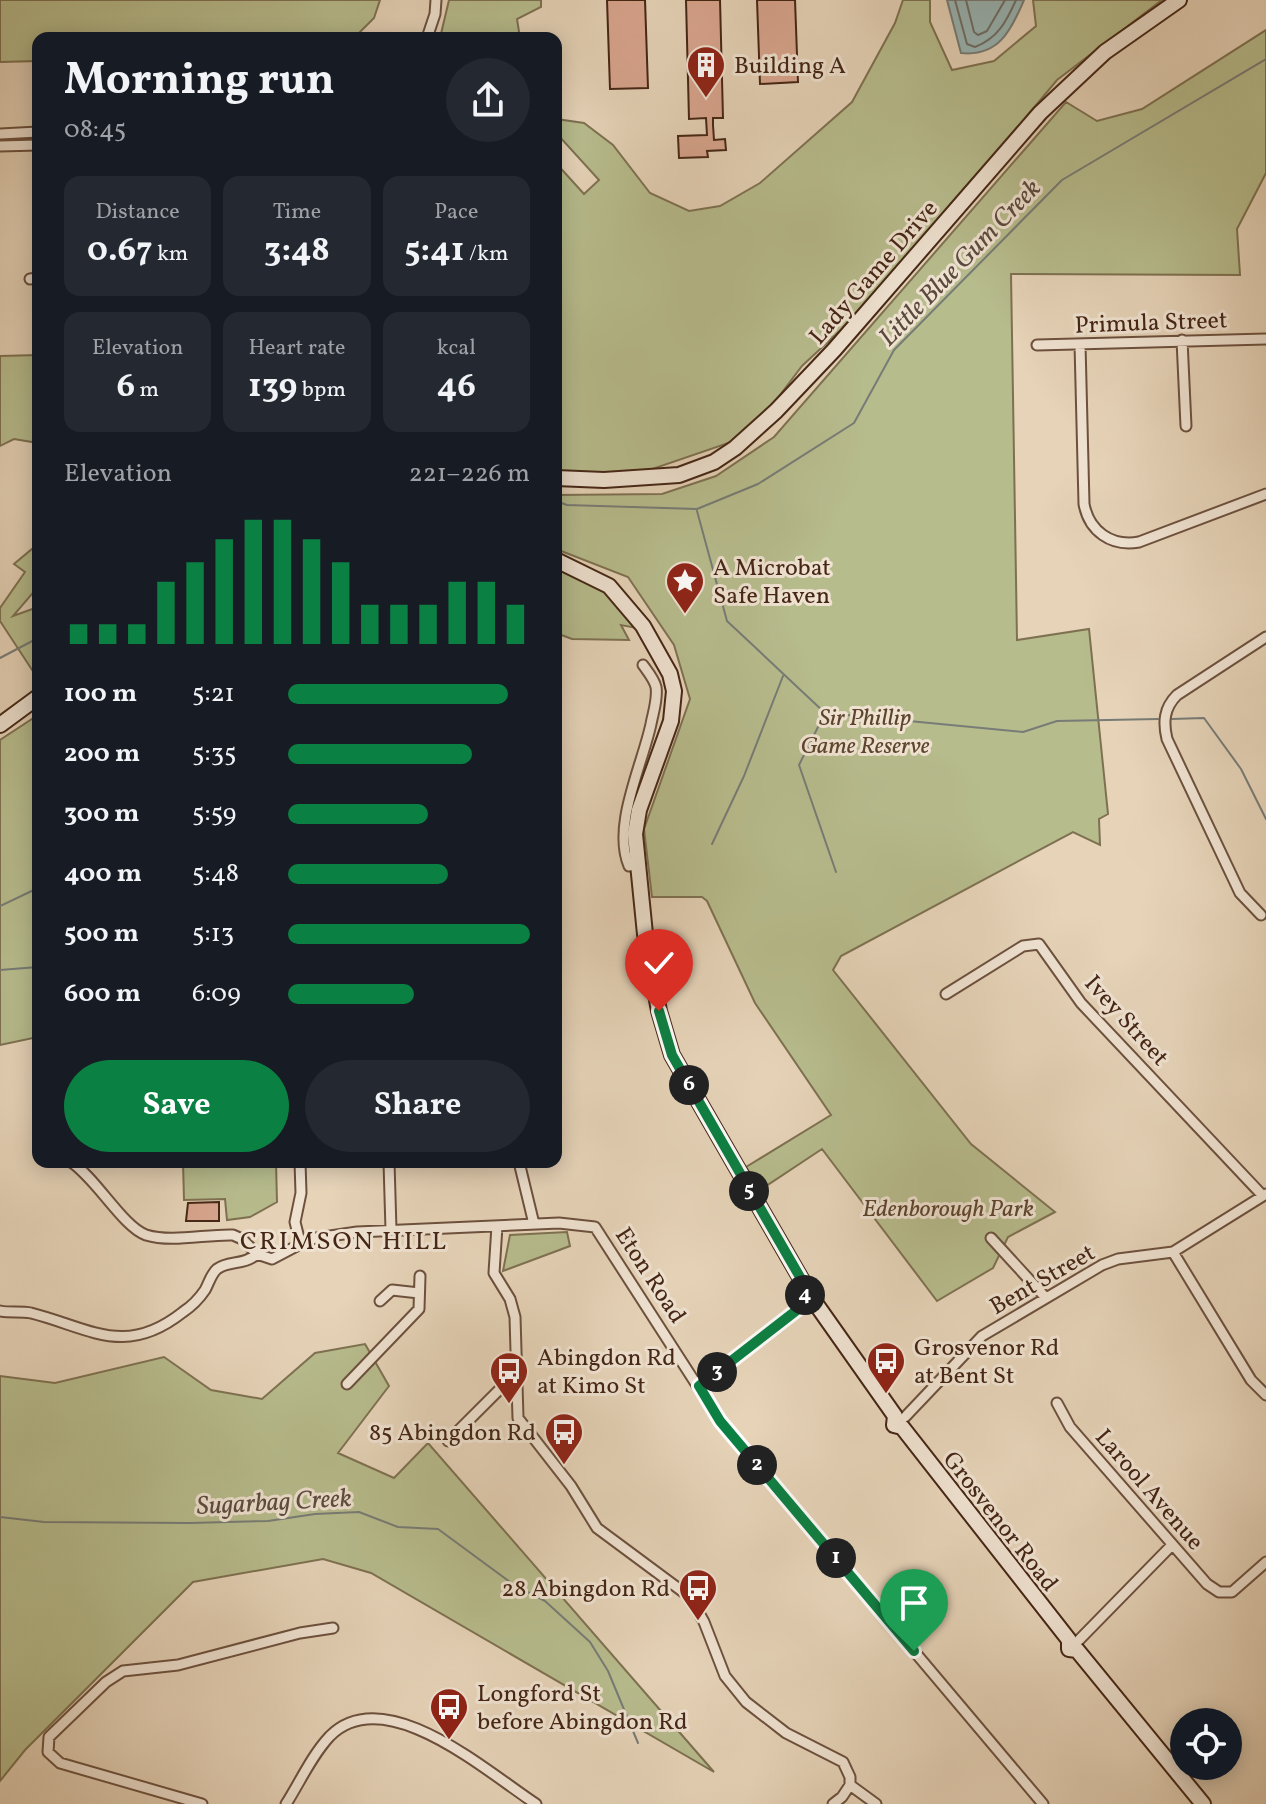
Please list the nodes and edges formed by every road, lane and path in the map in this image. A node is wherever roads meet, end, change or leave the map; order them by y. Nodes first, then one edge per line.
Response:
1 (436, 0) edge
2 (1179, 0) edge
3 (429, 32) edge
4 (32, 132) edge
5 (0, 134) edge
6 (32, 145) edge
7 (0, 146) edge
8 (1266, 339) edge
9 (1182, 340) junction
10 (1080, 344) junction
11 (1037, 345) dead end
12 (1186, 426) dead end
13 (562, 478) edge
14 (1266, 494) edge
15 (562, 563) edge
16 (1266, 637) edge
17 (643, 665) dead end
18 (32, 701) edge
19 (0, 725) edge
20 (636, 865) junction
21 (1261, 915) dead end
22 (946, 994) dead end
23 (79, 1168) edge
24 (300, 1168) edge
25 (389, 1168) edge
26 (520, 1168) edge
27 (1264, 1195) edge
28 (534, 1224) junction
29 (497, 1226) junction
30 (391, 1230) junction
31 (991, 1238) dead end
32 (300, 1242) junction
33 (1173, 1252) junction
34 (257, 1254) junction
35 (420, 1276) dead end
36 (419, 1293) junction
37 (1046, 1298) junction
38 (810, 1300) junction
39 (380, 1301) dead end
40 (0, 1311) edge
41 (515, 1374) junction
42 (347, 1384) dead end
43 (699, 1386) junction
44 (1266, 1395) edge
45 (1057, 1403) dead end
46 (901, 1420) junction
47 (448, 1441) dead end
48 (1171, 1546) junction
49 (1266, 1562) edge
50 (333, 1628) dead end
51 (1075, 1643) junction
52 (850, 1785) junction
53 (202, 1804) edge
54 (286, 1804) edge
55 (536, 1804) edge
56 (833, 1804) edge
57 (876, 1804) edge
58 (1043, 1804) edge
59 (1203, 1804) edge

1 - 3 street
2 - 13 street, Lady Game Drive
4 - 5 street
6 - 7 street
8 - 9 street, Primula Street
9 - 10 street, Primula Street
9 - 12 street
10 - 11 street, Primula Street
10 - 14 street
15 - 20 street, Grosvenor Road
16 - 21 street
17 - 20 street, Grosvenor Road
18 - 19 street
20 - 38 street, Grosvenor Road
22 - 27 street, Ivey Street
23 - 34 street
24 - 32 street
25 - 30 street
26 - 28 street
27 - 33 street, Bent Street
28 - 29 street, Eton Road
28 - 43 street, Eton Road
29 - 30 street, Eton Road
29 - 41 street
30 - 32 street, Eton Road
31 - 37 street
32 - 34 street, Eton Road
33 - 37 street, Bent Street
33 - 44 street
34 - 40 street, Eton Road
35 - 36 street
36 - 39 street
36 - 42 street
37 - 46 street, Bent Street
38 - 43 street
38 - 46 street, Grosvenor Road
41 - 47 street
41 - 52 street
43 - 58 street, Eton Road
45 - 48 street, Larool Avenue
46 - 51 street, Grosvenor Road
48 - 49 street, Larool Avenue
48 - 51 street
50 - 53 street
51 - 59 street, Grosvenor Road
52 - 56 street
52 - 57 street
54 - 55 street

